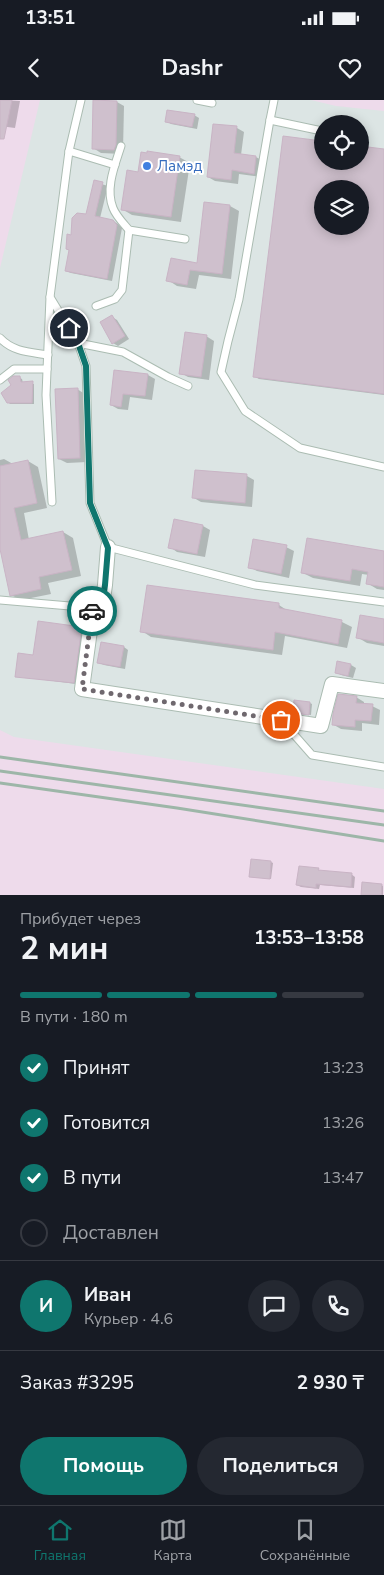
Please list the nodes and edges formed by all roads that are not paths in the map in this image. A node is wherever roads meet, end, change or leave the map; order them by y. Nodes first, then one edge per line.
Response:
1 (81, 100) edge
2 (197, 100) edge
3 (274, 100) edge
4 (212, 104) dead end
5 (270, 120) junction
6 (314, 129) edge
7 (121, 146) dead end
8 (69, 151) junction
9 (115, 165) junction
10 (129, 230) junction
11 (185, 239) dead end
12 (50, 297) junction
13 (96, 306) dead end
14 (0, 338) edge
15 (78, 343) junction
16 (48, 355) junction
17 (47, 369) junction
18 (0, 380) edge
19 (188, 386) dead end
20 (384, 466) edge
21 (52, 502) dead end
22 (108, 548) junction
23 (0, 600) edge
24 (384, 602) edge
25 (93, 608) junction
26 (384, 691) edge
27 (281, 720) junction
28 (384, 766) edge

1 - 8 lane
2 - 4 lane
3 - 5 lane
5 - 6 lane
5 - 20 lane
7 - 9 lane
8 - 9 lane
8 - 12 lane
9 - 10 lane
10 - 11 lane
10 - 13 lane
12 - 15 lane
12 - 16 lane
14 - 16 lane
15 - 19 lane
15 - 22 lane
16 - 17 lane
17 - 18 lane
17 - 21 lane
22 - 24 lane
22 - 25 street
23 - 25 lane
25 - 27 street
26 - 27 street
27 - 28 lane

